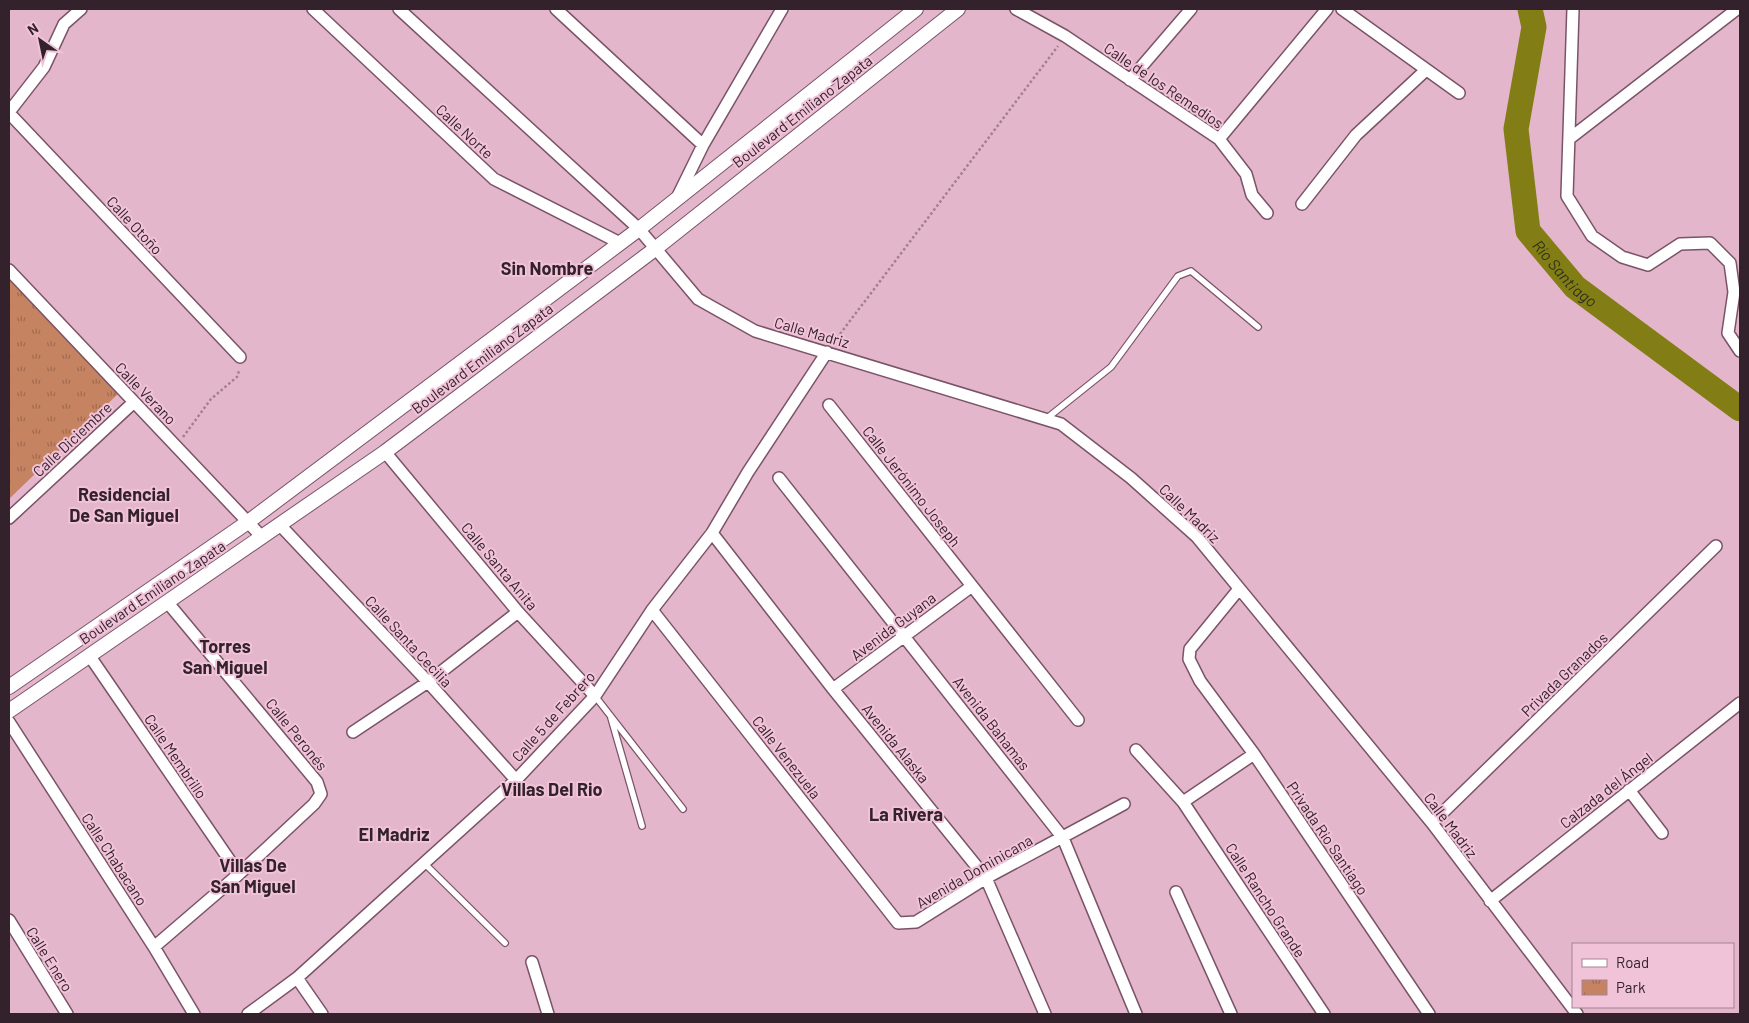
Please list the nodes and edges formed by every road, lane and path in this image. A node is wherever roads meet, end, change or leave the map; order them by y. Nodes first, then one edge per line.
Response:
1 (81, 9) edge
2 (313, 9) edge
3 (399, 9) edge
4 (556, 9) edge
5 (782, 9) edge
6 (916, 9) edge
7 (958, 9) edge
8 (1016, 9) edge
9 (1191, 9) edge
10 (1327, 9) edge
11 (1342, 9) edge
12 (1573, 9) edge
13 (1738, 9) edge
14 (1065, 36) junction
15 (1426, 70) junction
16 (1130, 80) junction
17 (1459, 94) dead end
18 (9, 112) edge
19 (1219, 139) junction
20 (1569, 139) junction
21 (703, 145) junction
22 (677, 198) junction
23 (1302, 204) dead end
24 (1267, 213) dead end
25 (639, 229) junction
26 (620, 243) junction
27 (655, 248) junction
28 (9, 270) edge
29 (1258, 327) dead end
30 (1740, 351) edge
31 (827, 352) junction
32 (240, 358) joint
33 (134, 402) junction
34 (829, 405) dead end
35 (1046, 419) junction
36 (176, 445) junction
37 (385, 452) junction
38 (779, 478) dead end
39 (9, 518) edge
40 (248, 522) junction
41 (279, 524) junction
42 (712, 533) junction
43 (262, 537) junction
44 (1716, 546) dead end
45 (972, 586) junction
46 (1239, 589) junction
47 (168, 602) junction
48 (652, 610) junction
49 (518, 612) junction
50 (905, 636) junction
51 (89, 655) junction
52 (428, 682) junction
53 (9, 688) edge
54 (833, 689) junction
55 (595, 696) junction
56 (1740, 703) edge
57 (9, 712) edge
58 (610, 715) junction
59 (1078, 720) dead end
60 (9, 722) edge
61 (353, 732) dead end
62 (1136, 750) dead end
63 (1254, 754) junction
64 (516, 780) junction
65 (1630, 790) junction
66 (1183, 802) junction
67 (1124, 804) dead end
68 (683, 809) dead end
69 (1432, 823) junction
70 (642, 826) dead end
71 (1662, 833) dead end
72 (1063, 838) junction
73 (424, 863) junction
74 (239, 874) junction
75 (986, 878) junction
76 (1176, 892) dead end
77 (1490, 901) junction
78 (9, 920) edge
79 (898, 923) joint
80 (505, 943) dead end
81 (154, 947) junction
82 (532, 962) dead end
83 (297, 978) junction
84 (1572, 1006) edge
85 (67, 1014) edge
86 (194, 1014) edge
87 (248, 1014) edge
88 (322, 1014) edge
89 (548, 1014) edge
90 (1045, 1014) edge
91 (1136, 1014) edge
92 (1231, 1014) edge
93 (1324, 1014) edge
94 (1429, 1014) edge

1 - 18 street
2 - 26 street, Calle Norte
3 - 25 street, Calle Madriz
4 - 21 street
5 - 21 street, Boulevard Emiliano Zapata
6 - 22 street, Boulevard Emiliano Zapata
7 - 27 street, Boulevard Emiliano Zapata
8 - 14 street, Calle de los Remedios
9 - 16 street
10 - 19 street
11 - 15 street
12 - 20 street
13 - 20 street
14 - 16 street, Calle de los Remedios
14 - 31 path
15 - 17 street
15 - 23 street
16 - 19 street, Calle de los Remedios
18 - 32 street, Calle Otoño
19 - 24 street, Calle de los Remedios
20 - 30 street
21 - 22 street, Boulevard Emiliano Zapata
22 - 25 street, Boulevard Emiliano Zapata
25 - 26 street, Boulevard Emiliano Zapata
25 - 27 street, Calle Madriz
26 - 40 street, Boulevard Emiliano Zapata
27 - 31 street, Calle Madriz
27 - 37 street, Boulevard Emiliano Zapata
28 - 33 street, Calle Verano
29 - 35 lane
31 - 35 street, Calle Madriz
31 - 42 street, Calle 5 de Febrero
32 - 36 path
33 - 36 street, Calle Verano
33 - 39 street, Calle Diciembre
34 - 45 street, Calle Jerónimo Joseph
35 - 46 street, Calle Madriz
36 - 40 street, Calle Verano
37 - 41 street, Boulevard Emiliano Zapata
37 - 49 street, Calle Santa Anita
38 - 50 street, Avenida Bahamas
40 - 43 street, Calle Verano
40 - 53 street, Boulevard Emiliano Zapata
41 - 43 street, Boulevard Emiliano Zapata
41 - 52 street, Calle Santa Cecilia
42 - 48 street, Calle 5 de Febrero
42 - 54 street, Avenida Alaska
43 - 47 street, Boulevard Emiliano Zapata
44 - 69 street, Privada Granados
45 - 50 street, Avenida Guyana
45 - 59 street, Calle Jerónimo Joseph
46 - 63 street, Privada Río Santiago
46 - 69 street, Calle Madriz
47 - 51 street, Boulevard Emiliano Zapata
47 - 74 street, Calle Peronés
48 - 55 street, Calle 5 de Febrero
48 - 79 street, Calle Venezuela
49 - 52 street
49 - 55 street, Calle Santa Anita
50 - 54 street, Avenida Guyana
50 - 72 street, Avenida Bahamas
51 - 57 street, Boulevard Emiliano Zapata
51 - 74 street, Calle Membrillo
52 - 61 street
52 - 64 street, Calle Santa Cecilia
54 - 75 street, Avenida Alaska
55 - 58 lane
55 - 64 street, Calle 5 de Febrero
56 - 65 street, Calzada del Ángel
58 - 68 lane
58 - 70 lane
60 - 81 street, Calle Chabacano
62 - 66 street, Calle Rancho Grande
63 - 66 street
63 - 94 street, Privada Río Santiago
64 - 73 street, Calle 5 de Febrero
65 - 71 street
65 - 77 street, Calzada del Ángel
66 - 93 street, Calle Rancho Grande
67 - 72 street, Avenida Dominicana
69 - 77 street, Calle Madriz
72 - 75 street, Avenida Dominicana
72 - 91 street, Avenida Bahamas
73 - 80 lane
73 - 83 street, Calle 5 de Febrero
74 - 81 street
75 - 79 street, Avenida Dominicana
75 - 90 street, Avenida Alaska
76 - 92 street
77 - 84 street, Calle Madriz
78 - 85 street, Calle Enero
81 - 86 street, Calle Chabacano
82 - 89 street
83 - 87 street, Calle 5 de Febrero
83 - 88 street

